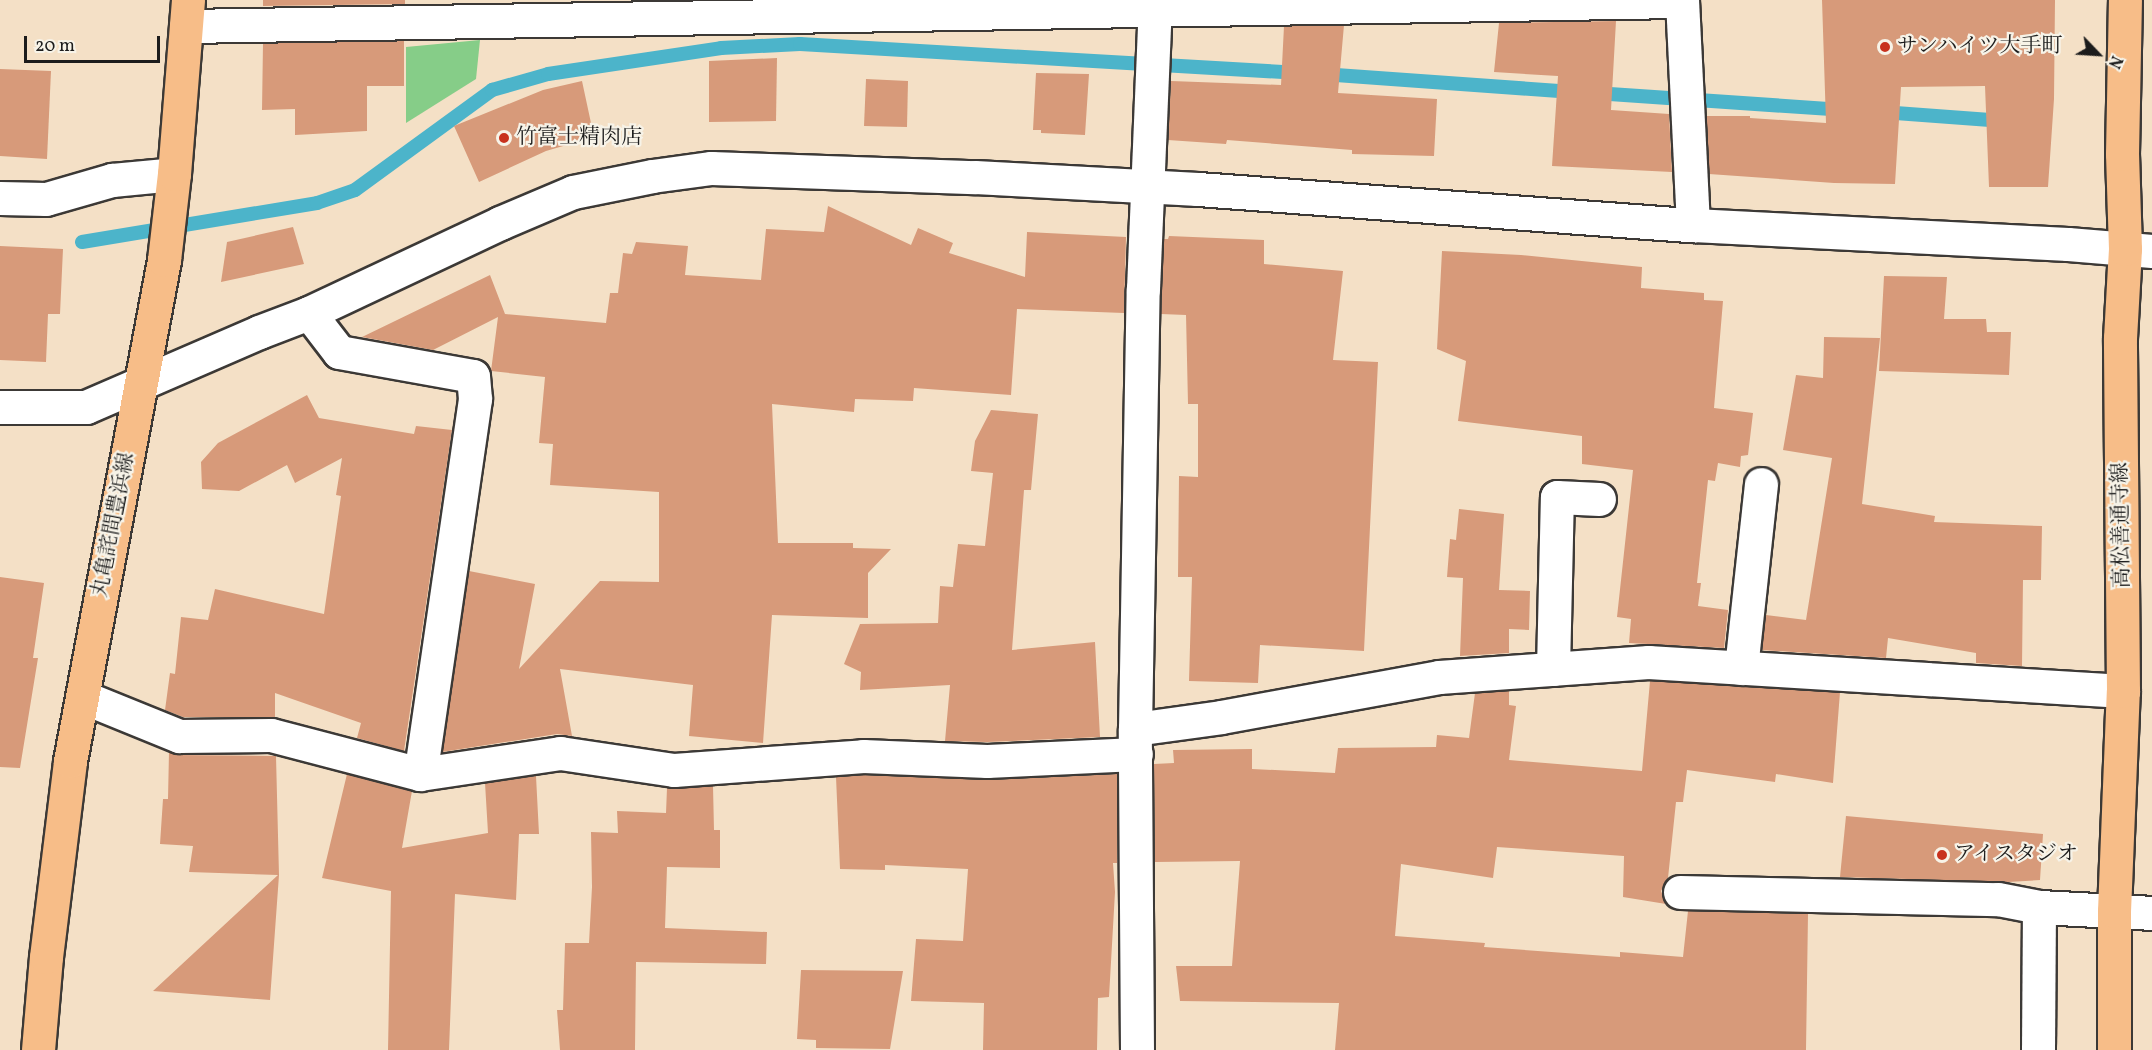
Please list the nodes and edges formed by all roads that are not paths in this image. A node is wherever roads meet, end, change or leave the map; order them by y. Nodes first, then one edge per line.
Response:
1 (2125, 0) edge
2 (1682, 1) edge
3 (1155, 8) junction
4 (187, 13) edge
5 (173, 186) junction
6 (1147, 187) junction
7 (0, 198) edge
8 (1693, 225) junction
9 (2138, 250) edge
10 (309, 314) junction
11 (141, 384) junction
12 (0, 407) edge
13 (1761, 484) dead end
14 (1599, 499) dead end
15 (1741, 668) junction
16 (1553, 669) junction
17 (2123, 691) junction
18 (82, 698) junction
19 (1135, 742) junction
20 (420, 774) junction
21 (1680, 892) dead end
22 (2039, 907) junction
23 (2114, 911) junction
24 (2152, 913) edge
25 (38, 1050) edge
26 (1137, 1050) edge
27 (2038, 1050) edge
28 (2114, 1050) edge

1 - 9 main road, 高松善通寺線
2 - 3 street
2 - 8 street
3 - 4 street
3 - 6 street
4 - 5 main road, 丸亀詫間豊浜線
5 - 7 street
5 - 11 main road, 丸亀詫間豊浜線
6 - 8 street
6 - 10 street
6 - 19 street
8 - 9 street
9 - 17 main road, 高松善通寺線
10 - 11 street
10 - 20 street
11 - 12 street
11 - 18 main road, 丸亀詫間豊浜線
13 - 15 street
14 - 16 street
15 - 16 street
15 - 17 street
16 - 19 street
17 - 23 main road, 高松善通寺線
18 - 20 street
18 - 25 main road, 丸亀詫間豊浜線
19 - 20 street
19 - 26 street
21 - 22 street
22 - 23 street
22 - 27 street
23 - 24 street
23 - 28 main road, 高松善通寺線

